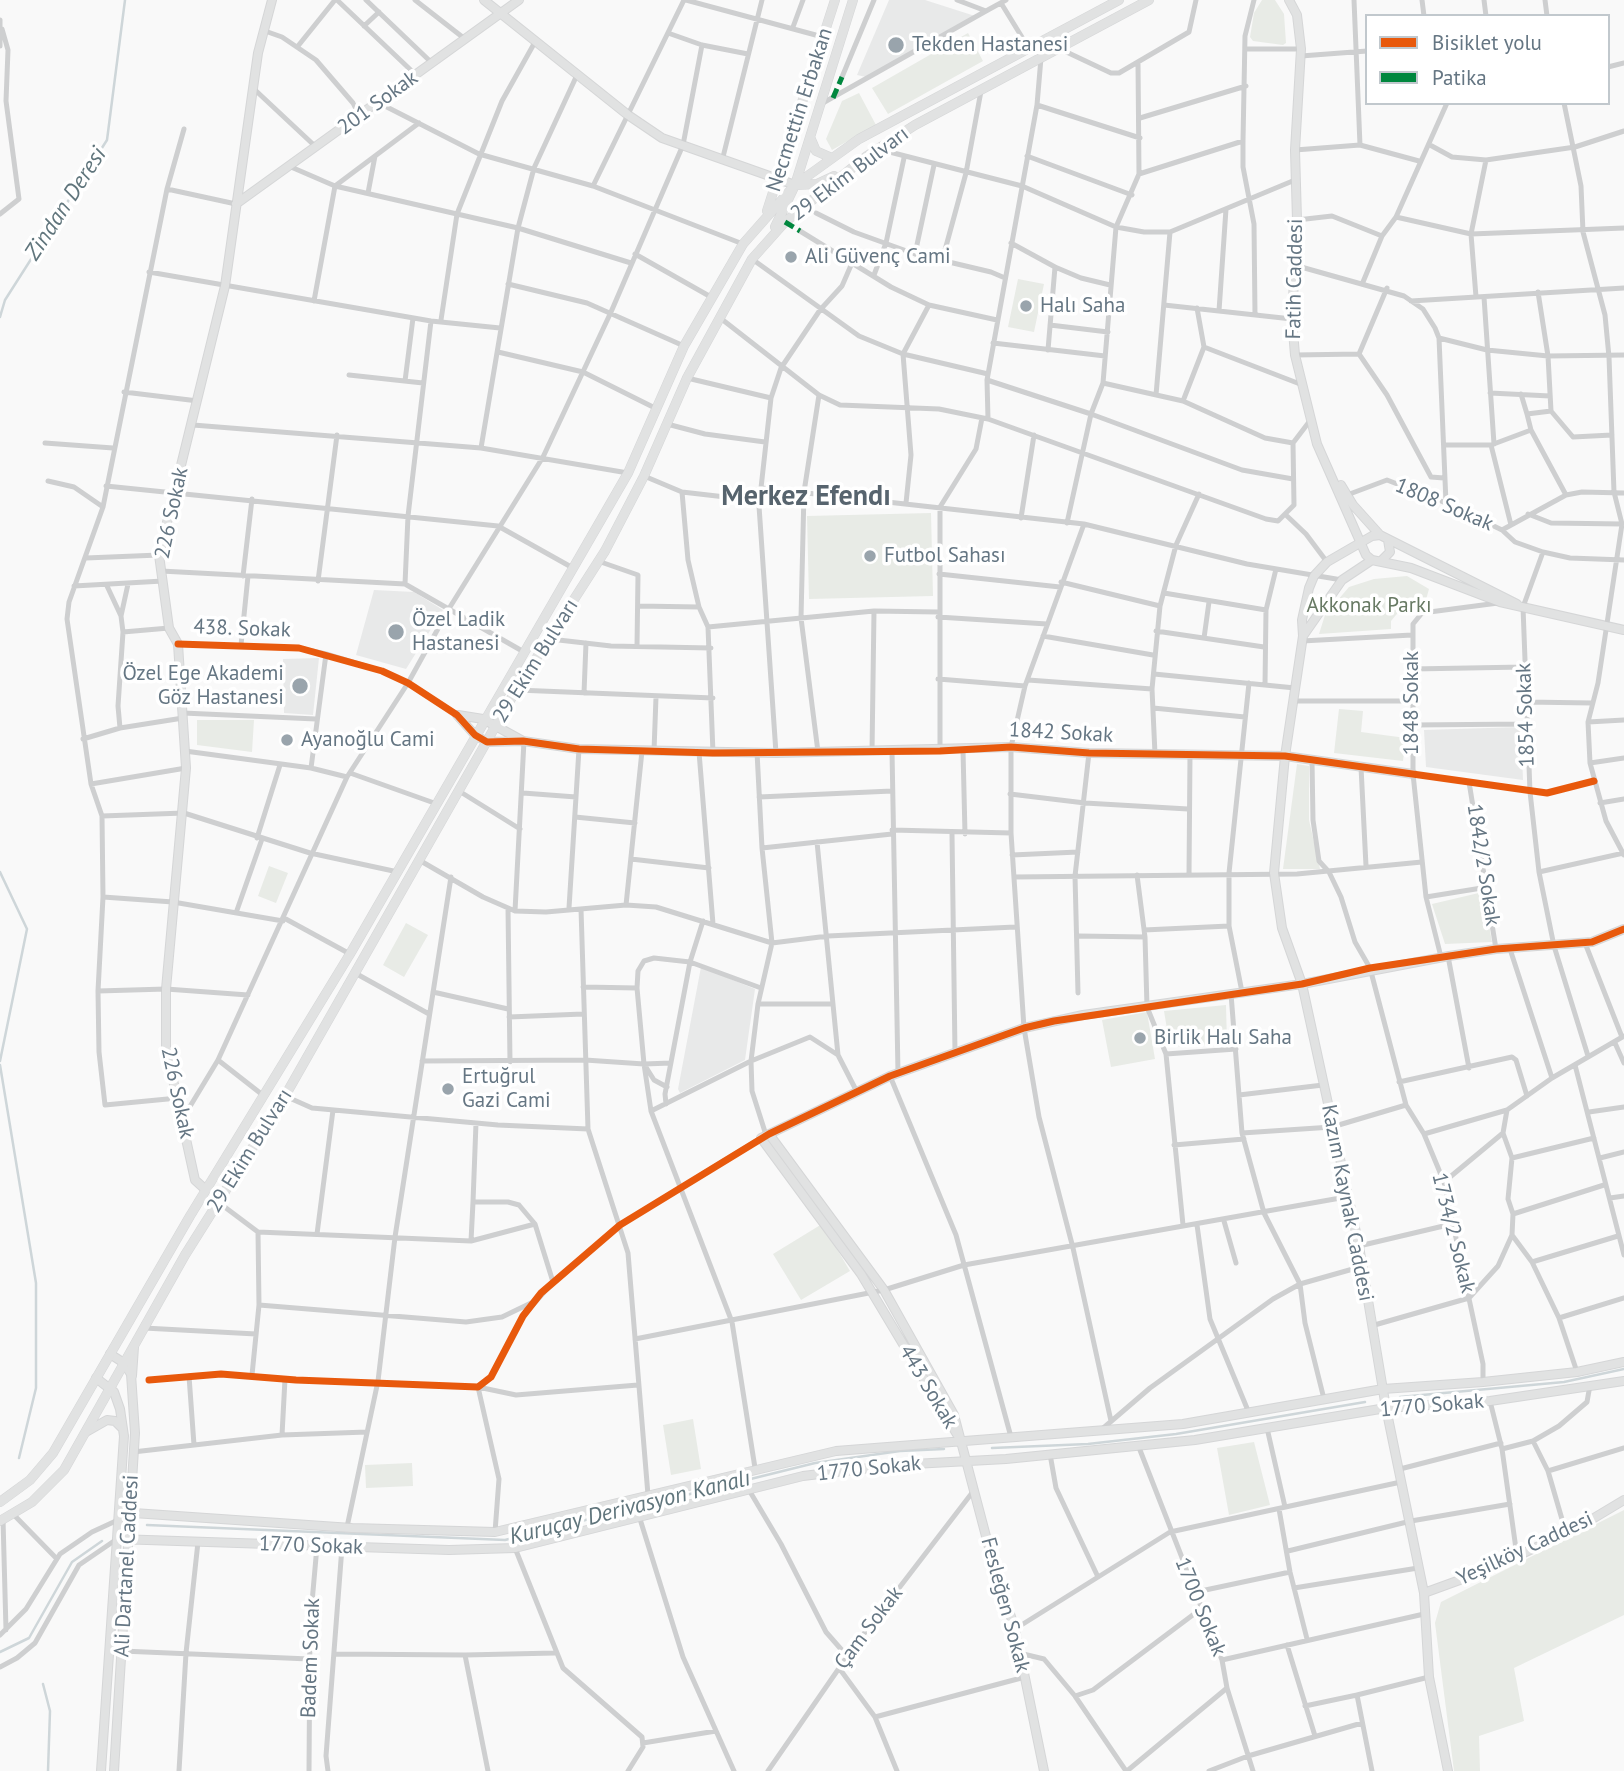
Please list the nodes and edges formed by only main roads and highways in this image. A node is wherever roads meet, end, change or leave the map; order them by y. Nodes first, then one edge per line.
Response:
1 (272, 0) edge
2 (484, 0) edge
3 (519, 0) edge
4 (835, 0) edge
5 (853, 0) edge
6 (1149, 0) edge
7 (1289, 0) edge
8 (1297, 0) edge
9 (1114, 1) edge
10 (500, 13) junction
11 (1297, 15) junction
12 (810, 137) junction
13 (832, 158) junction
14 (852, 167) junction
15 (779, 178) junction
16 (795, 185) junction
17 (236, 204) junction
18 (764, 219) junction
19 (761, 249) junction
20 (1317, 444) junction
21 (1355, 526) junction
22 (1384, 538) junction
23 (1365, 542) junction
24 (1345, 550) junction
25 (1376, 560) junction
26 (1502, 599) junction
27 (1624, 629) edge
28 (1303, 639) junction
29 (483, 719) junction
30 (496, 726) junction
31 (475, 735) junction
32 (523, 741) junction
33 (488, 742) junction
34 (1285, 756) junction
35 (1413, 774) road end
36 (1623, 932) edge
37 (1302, 984) junction
38 (765, 1136) junction
39 (206, 1190) junction
40 (135, 1344) junction
41 (110, 1354) junction
42 (1624, 1362) edge
43 (124, 1363) junction
44 (96, 1378) junction
45 (132, 1379) junction
46 (1624, 1381) edge
47 (110, 1386) junction
48 (1382, 1388) junction
49 (1386, 1408) junction
50 (123, 1430) junction
51 (84, 1434) junction
52 (961, 1441) junction
53 (966, 1461) junction
54 (1624, 1500) edge
55 (0, 1502) edge
56 (130, 1514) junction
57 (118, 1516) junction
58 (2, 1520) edge
59 (117, 1539) junction
60 (128, 1540) junction
61 (1424, 1593) junction
62 (101, 1771) edge
63 (114, 1771) edge
64 (1044, 1771) edge
65 (1448, 1771) edge

1 - 17 main road, 226 Sokak
2 - 10 main road
3 - 10 main road, 201 Sokak
4 - 15 main road, Necmettin Erbakan
5 - 12 main road, Necmettin Erbakan
6 - 14 main road, 29 Ekim Bulvarı
7 - 11 main road, Fatih Caddesi
8 - 11 main road
9 - 13 main road, 29 Ekim Bulvarı
10 - 15 main road
10 - 17 main road, 201 Sokak
11 - 20 main road, Fatih Caddesi
12 - 13 main road
12 - 16 main road, Necmettin Erbakan
13 - 16 main road, 29 Ekim Bulvarı
14 - 16 main road
14 - 19 main road, 29 Ekim Bulvarı
15 - 16 main road
15 - 18 main road, Necmettin Erbakan
16 - 18 main road, 29 Ekim Bulvarı
16 - 19 main road
17 - 39 main road, 226 Sokak
18 - 29 main road, 29 Ekim Bulvarı
19 - 30 main road, 29 Ekim Bulvarı
20 - 21 main road, Fatih Caddesi
20 - 22 main road
21 - 23 main road, Fatih Caddesi
21 - 24 main road
22 - 23 main road
22 - 25 main road
22 - 26 main road
23 - 24 main road
23 - 25 main road, Fatih Caddesi
24 - 28 main road, Kazım Kaynak Caddesi
25 - 26 main road
25 - 28 main road
26 - 27 main road
28 - 34 main road, Kazım Kaynak Caddesi
29 - 30 main road
29 - 31 main road, 29 Ekim Bulvarı
29 - 31 main road
30 - 32 main road
30 - 33 main road, 29 Ekim Bulvarı
31 - 33 main road
31 - 39 main road, 29 Ekim Bulvarı
32 - 33 main road
32 - 34 main road, 1842 Sokak
33 - 40 main road, 29 Ekim Bulvarı
34 - 35 main road, 1842 Sokak
34 - 37 main road, Kazım Kaynak Caddesi
36 - 37 main road
37 - 38 main road
37 - 48 main road, Kazım Kaynak Caddesi
38 - 52 main road, 443 Sokak
38 - 52 main road, 443 Sokak
39 - 41 main road, 29 Ekim Bulvarı
40 - 43 main road, 29 Ekim Bulvarı
40 - 45 main road
41 - 43 main road
41 - 44 main road, 29 Ekim Bulvarı
42 - 48 main road, 1770 Sokak
43 - 45 main road, Ali Dartanel Caddesi
43 - 47 main road, 29 Ekim Bulvarı
44 - 47 main road
44 - 55 main road, 29 Ekim Bulvarı
45 - 56 main road, Ali Dartanel Caddesi
46 - 49 main road, 1770 Sokak
47 - 50 main road, Ali Dartanel Caddesi
47 - 51 main road, 29 Ekim Bulvarı
48 - 49 main road, Kazım Kaynak Caddesi
48 - 52 main road, 1770 Sokak
49 - 53 main road, 1770 Sokak
49 - 61 main road, Kazım Kaynak Caddesi
50 - 51 main road
50 - 57 main road, Ali Dartanel Caddesi
51 - 58 main road, 29 Ekim Bulvarı
52 - 53 main road, Fesleğen Sokak
52 - 56 main road, 1770 Sokak
53 - 60 main road, 1770 Sokak
53 - 64 main road, Fesleğen Sokak
54 - 61 main road, Yeşilköy Caddesi
56 - 57 main road, 1770 Sokak
56 - 60 main road, Ali Dartanel Caddesi
57 - 59 main road, Ali Dartanel Caddesi
59 - 60 main road, 1770 Sokak
59 - 62 main road, Ali Dartanel Caddesi
60 - 63 main road, Ali Dartanel Caddesi
61 - 65 main road, Kazım Kaynak Caddesi

